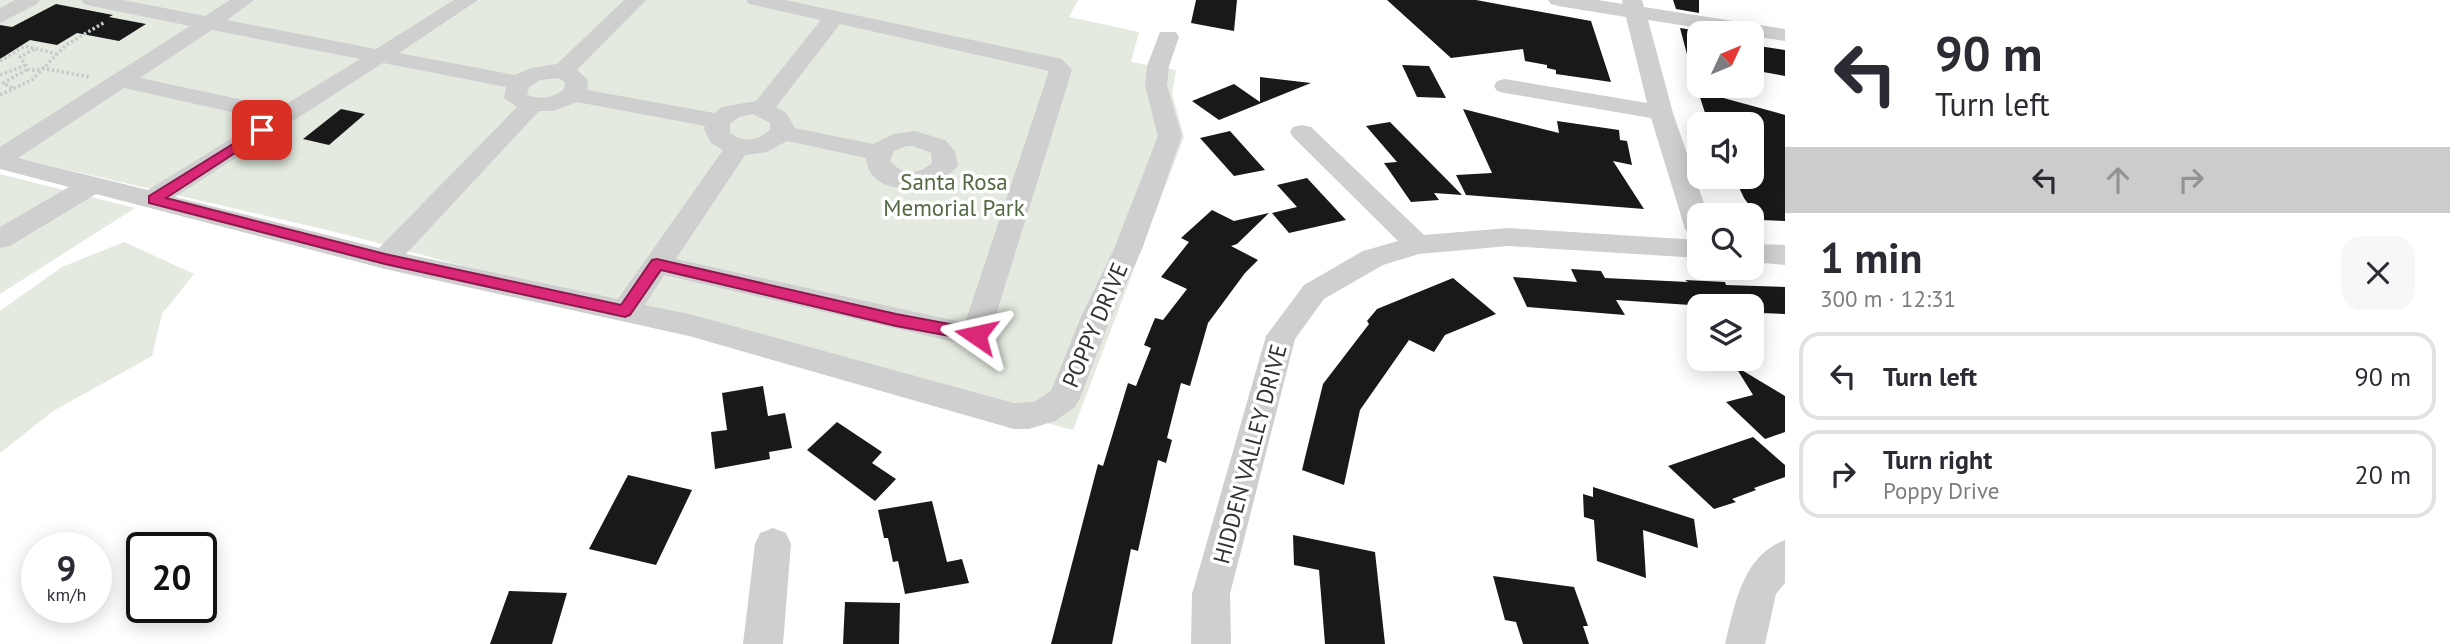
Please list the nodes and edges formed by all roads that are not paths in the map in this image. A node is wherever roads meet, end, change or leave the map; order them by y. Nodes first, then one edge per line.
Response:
1 (30, 0) edge
2 (91, 0) edge
3 (244, 0) edge
4 (468, 0) edge
5 (636, 0) edge
6 (756, 0) edge
7 (1558, 0) edge
8 (1633, 6) edge
9 (0, 17) edge
10 (835, 17) junction
11 (208, 23) junction
12 (1785, 35) edge
13 (1168, 37) dead end
14 (378, 56) junction
15 (563, 71) junction
16 (119, 80) junction
17 (1505, 86) dead end
18 (525, 94) junction
19 (572, 94) junction
20 (763, 108) junction
21 (1661, 113) junction
22 (284, 116) junction
23 (718, 121) junction
24 (781, 132) junction
25 (1302, 132) dead end
26 (738, 147) junction
27 (879, 153) dead end
28 (0, 160) edge
29 (90, 186) junction
30 (153, 199) junction
31 (1690, 203) edge
32 (0, 239) edge
33 (1418, 245) junction
34 (1687, 248) edge
35 (1764, 254) edge
36 (1785, 255) edge
37 (385, 259) junction
38 (657, 264) junction
39 (625, 311) junction
40 (773, 544) dead end
41 (1785, 556) edge
42 (763, 644) edge
43 (1211, 644) edge
44 (1745, 644) edge

1 - 9 street
2 - 11 street
3 - 11 street
4 - 14 street
5 - 15 street
6 - 10 street
7 - 8 street
8 - 12 street
8 - 21 street
10 - 20 street
10 - 38 street
11 - 14 street
11 - 16 street
13 - 39 street, POPPY DRIVE
14 - 18 street
14 - 22 street
15 - 18 street
15 - 19 street
16 - 22 street
16 - 28 street
17 - 21 street
18 - 19 street
18 - 37 street
19 - 23 street
20 - 23 street
20 - 24 street
21 - 31 street
22 - 30 street
23 - 26 street
24 - 26 street
24 - 27 street
25 - 33 street
26 - 38 street
28 - 29 street
29 - 30 street
29 - 32 street
30 - 37 street
33 - 34 street, HIDDEN VALLEY DRIVE
33 - 43 street, HIDDEN VALLEY DRIVE
35 - 36 street
37 - 39 street
38 - 39 street
40 - 42 street
41 - 44 street

